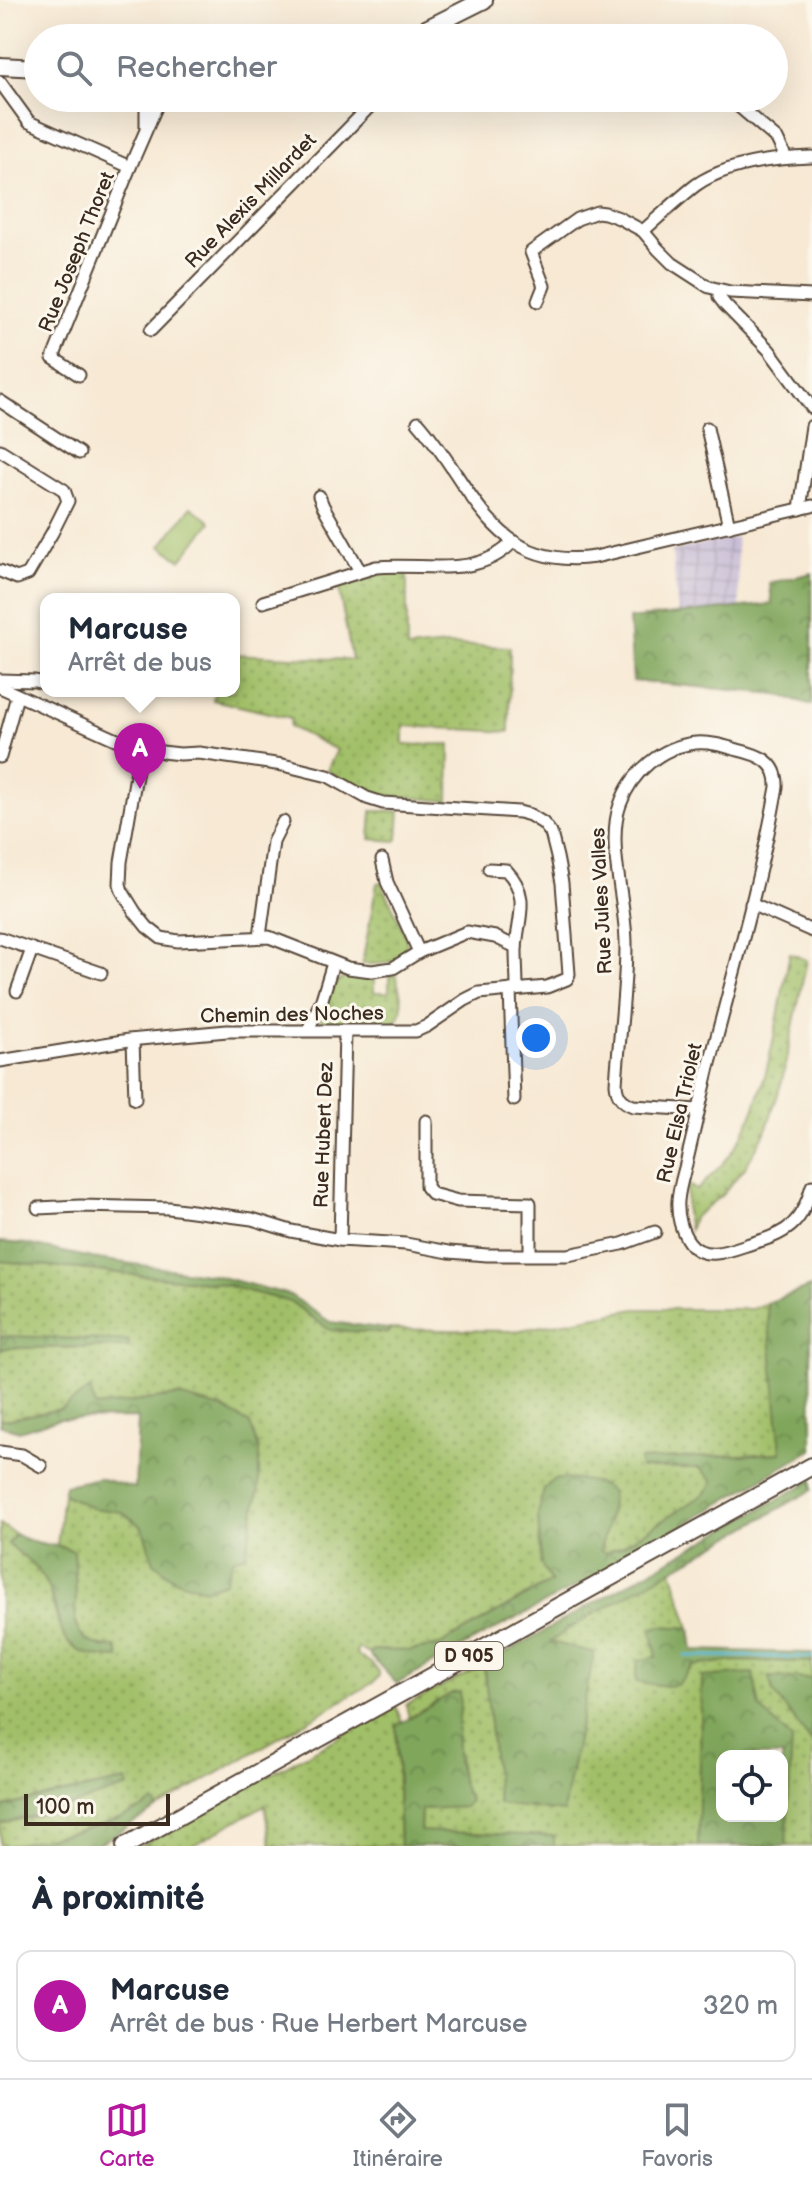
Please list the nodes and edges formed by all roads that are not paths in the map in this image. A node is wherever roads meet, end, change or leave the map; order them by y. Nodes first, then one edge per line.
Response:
1 (474, 2) edge
2 (435, 24) edge
3 (0, 66) edge
4 (24, 67) edge
5 (0, 82) edge
6 (146, 112) edge
7 (156, 112) edge
8 (364, 112) edge
9 (745, 112) edge
10 (146, 131) junction
11 (812, 157) edge
12 (786, 158) junction
13 (130, 167) junction
14 (643, 231) junction
15 (719, 290) junction
16 (812, 296) edge
17 (538, 301) dead end
18 (151, 330) dead end
19 (79, 375) dead end
20 (0, 404) edge
21 (812, 408) edge
22 (418, 422) dead end
23 (812, 426) edge
24 (707, 428) dead end
25 (0, 450) edge
26 (79, 453) dead end
27 (319, 496) dead end
28 (806, 508) edge
29 (729, 526) junction
30 (512, 543) junction
31 (0, 571) edge
32 (360, 571) junction
33 (263, 602) dead end
34 (0, 680) edge
35 (40, 682) edge
36 (0, 687) edge
37 (17, 696) junction
38 (141, 747) junction
39 (0, 757) edge
40 (283, 822) dead end
41 (382, 860) dead end
42 (489, 869) dead end
43 (751, 904) junction
44 (812, 929) edge
45 (260, 936) junction
46 (0, 938) edge
47 (516, 947) junction
48 (32, 949) junction
49 (419, 952) junction
50 (333, 963) junction
51 (101, 973) dead end
52 (513, 990) junction
53 (17, 991) dead end
54 (308, 1030) junction
55 (345, 1032) junction
56 (133, 1040) junction
57 (0, 1061) edge
58 (135, 1099) dead end
59 (514, 1100) dead end
60 (698, 1110) junction
61 (426, 1121) dead end
62 (812, 1186) edge
63 (38, 1208) dead end
64 (655, 1232) dead end
65 (340, 1240) junction
66 (530, 1254) junction
67 (0, 1452) edge
68 (41, 1466) dead end
69 (812, 1466) edge
70 (125, 1846) edge

1 - 2 main road
3 - 4 main road
5 - 13 street
6 - 10 street, Rue Joseph Thoret
7 - 10 street, Rue Joseph Thoret
8 - 18 street, Rue Alexis Millardet
9 - 12 street
10 - 13 street, Rue Joseph Thoret
11 - 12 street
12 - 14 street
13 - 19 street, Rue Joseph Thoret
14 - 15 street
14 - 17 street
15 - 16 street
15 - 21 street
20 - 26 street
22 - 30 street
23 - 28 street
24 - 29 street
25 - 31 street
27 - 32 street
28 - 29 street
29 - 30 street
30 - 32 street
32 - 33 street
34 - 35 street
36 - 37 street
37 - 38 street
37 - 39 street
38 - 45 street
38 - 52 street, Chemin des Noches
40 - 45 street
41 - 49 street
42 - 47 street
43 - 44 street
43 - 60 street, Rue Elsa Triolet
43 - 60 street, Rue Jules Valles
45 - 50 street
46 - 48 street
47 - 49 street
47 - 52 street
48 - 51 street
48 - 53 street
49 - 50 street
50 - 54 street
52 - 55 street, Chemin des Noches
52 - 59 street
54 - 55 street, Chemin des Noches
54 - 56 street, Chemin des Noches
55 - 65 street, Rue Hubert Dez
56 - 57 street, Chemin des Noches
56 - 58 street
60 - 62 street, Rue Elsa Triolet
61 - 66 street
63 - 65 street
64 - 66 street
65 - 66 street
67 - 68 street
69 - 70 main road, D 905

